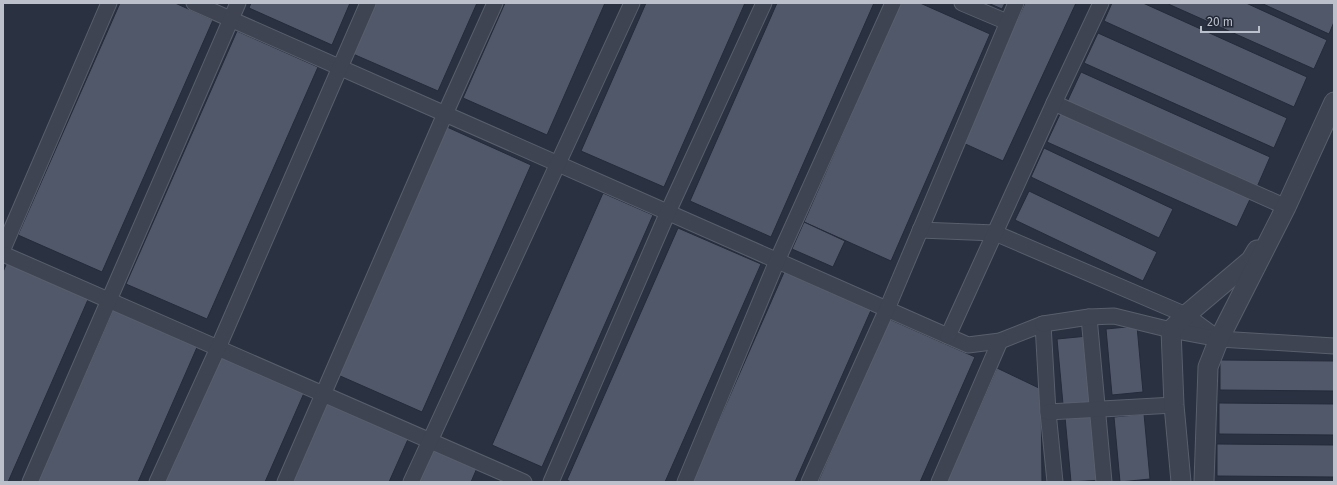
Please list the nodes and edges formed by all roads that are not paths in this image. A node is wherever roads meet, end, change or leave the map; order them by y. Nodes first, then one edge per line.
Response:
1 (108, 3) edge
2 (194, 3) edge
3 (238, 3) edge
4 (368, 3) edge
5 (495, 3) edge
6 (632, 3) edge
7 (764, 3) edge
8 (893, 3) edge
9 (962, 3) edge
10 (1016, 3) edge
11 (1101, 3) edge
12 (231, 19) junction
13 (1007, 22) junction
14 (339, 67) junction
15 (1334, 102) edge
16 (1054, 103) junction
17 (445, 114) junction
18 (557, 164) junction
19 (1286, 207) junction
20 (668, 212) junction
21 (920, 230) junction
22 (995, 233) junction
23 (3, 249) edge
24 (3, 254) edge
25 (777, 261) junction
26 (109, 301) junction
27 (886, 309) junction
28 (1186, 315) junction
29 (1089, 317) junction
30 (1043, 324) junction
31 (1171, 330) junction
32 (948, 336) junction
33 (1220, 339) junction
34 (1000, 341) junction
35 (1334, 346) edge
36 (218, 348) junction
37 (323, 394) junction
38 (1174, 405) junction
39 (1098, 408) junction
40 (1048, 412) junction
41 (430, 441) junction
42 (30, 482) edge
43 (158, 482) edge
44 (285, 482) edge
45 (411, 482) edge
46 (524, 482) edge
47 (552, 482) edge
48 (685, 482) edge
49 (809, 482) edge
50 (939, 482) edge
51 (1055, 482) edge
52 (1104, 482) edge
53 (1181, 482) edge
54 (1204, 482) edge

1 - 23 street
2 - 12 street
3 - 12 street
4 - 14 street
5 - 17 street
6 - 18 street
7 - 20 street
8 - 25 street
9 - 13 street
10 - 13 street
11 - 16 street
12 - 14 street
12 - 26 street
13 - 21 street
14 - 17 street
14 - 36 street
15 - 19 street
16 - 19 street
16 - 22 street
17 - 18 street
17 - 37 street
18 - 20 street
18 - 41 street
19 - 28 street
19 - 33 street
20 - 25 street
20 - 47 street
21 - 22 street
21 - 27 street
22 - 28 street
22 - 32 street
24 - 26 street
25 - 27 street
25 - 48 street
26 - 36 street
26 - 42 street
27 - 32 street
27 - 49 street
28 - 31 street
28 - 33 street
29 - 30 street
29 - 31 street
29 - 39 street
30 - 34 street
30 - 40 street
31 - 33 street
31 - 38 street
32 - 34 street
33 - 35 street
33 - 54 street
34 - 50 street
36 - 37 street
36 - 43 street
37 - 41 street
37 - 44 street
38 - 39 street
38 - 53 street
39 - 40 street
39 - 52 street
40 - 51 street
41 - 45 street
41 - 46 street

